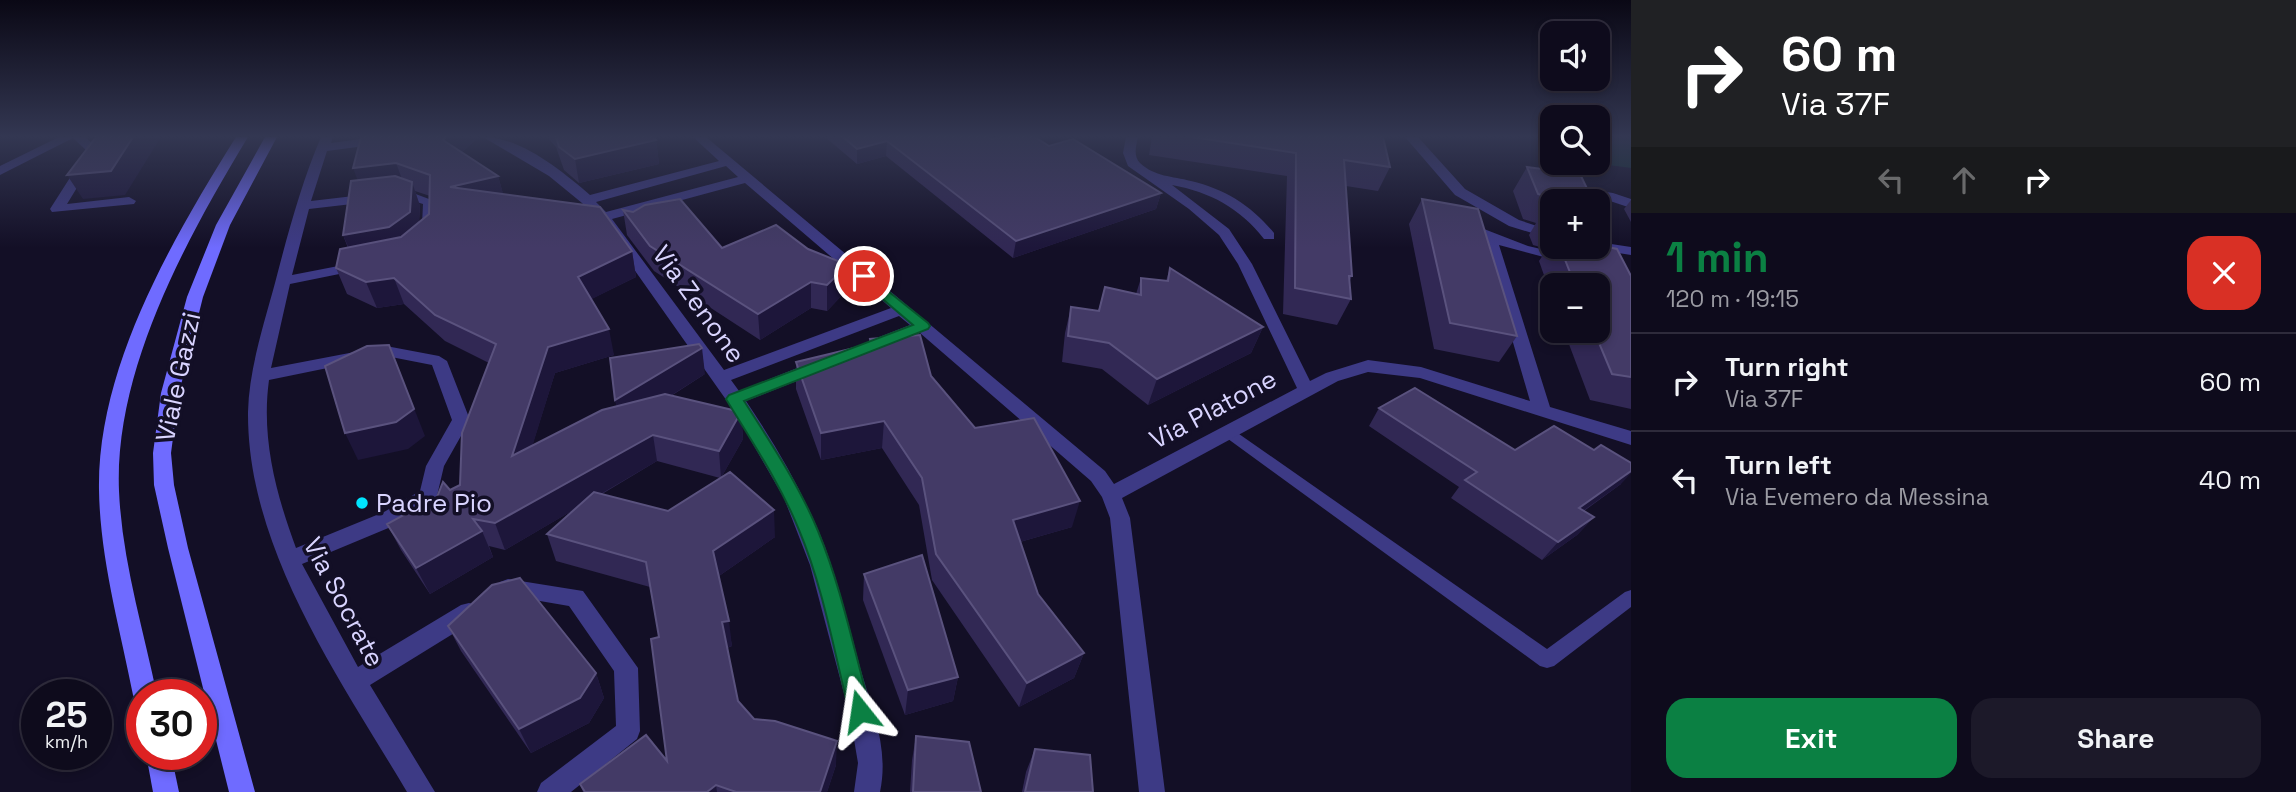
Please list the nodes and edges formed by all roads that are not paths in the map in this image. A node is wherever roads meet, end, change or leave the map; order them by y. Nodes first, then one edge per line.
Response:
1 (79, 174) edge
2 (219, 174) edge
3 (251, 174) edge
4 (314, 174) edge
5 (552, 174) edge
6 (684, 174) edge
7 (742, 174) edge
8 (1148, 174) edge
9 (1444, 174) edge
10 (747, 178) junction
11 (1153, 178) junction
12 (1550, 188) edge
13 (587, 200) junction
14 (129, 201) dead end
15 (1631, 204) edge
16 (303, 206) junction
17 (603, 218) junction
18 (1456, 221) edge
19 (1540, 231) edge
20 (1269, 236) dead end
21 (428, 239) edge
22 (1490, 239) junction
23 (1610, 248) edge
24 (1631, 251) edge
25 (378, 263) edge
26 (1583, 263) edge
27 (283, 281) junction
28 (903, 309) junction
29 (923, 326) junction
30 (860, 350) edge
31 (835, 360) edge
32 (261, 376) junction
33 (721, 379) junction
34 (1306, 390) junction
35 (734, 399) junction
36 (1542, 410) junction
37 (1229, 432) junction
38 (1631, 438) edge
39 (1111, 495) junction
40 (289, 560) junction
41 (1631, 597) edge
42 (142, 679) edge
43 (356, 681) junction
44 (161, 770) edge
45 (166, 792) edge
46 (242, 792) edge
47 (422, 792) edge
48 (550, 792) edge
49 (867, 792) edge
50 (1152, 792) edge

1 - 14 street
2 - 42 main road, Viale Gazzi
3 - 46 main road, Viale Gazzi
4 - 16 street, Via Socrate
5 - 13 street, Via Zenone
6 - 13 street
7 - 10 street
8 - 11 street
9 - 19 street
10 - 17 street
10 - 28 street
11 - 20 street
11 - 34 street
12 - 15 street
13 - 17 street, Via Zenone
16 - 21 street
16 - 27 street, Via Socrate
17 - 33 street, Via Zenone
18 - 22 street
22 - 26 street
22 - 36 street
23 - 24 street
25 - 27 street
27 - 32 street, Via Socrate
28 - 29 street
28 - 33 street
29 - 30 street
29 - 39 street
31 - 35 street
32 - 40 street, Via Socrate
32 - 40 street
33 - 35 street, Via Zenone
34 - 36 street, Via Platone
34 - 37 street, Via Platone
35 - 49 street, Via Zenone
36 - 38 street, Via Platone
37 - 39 street, Via Platone
37 - 41 lane
39 - 50 street
40 - 43 street, Via Socrate
43 - 47 street, Via Socrate
43 - 48 street
44 - 45 main road

